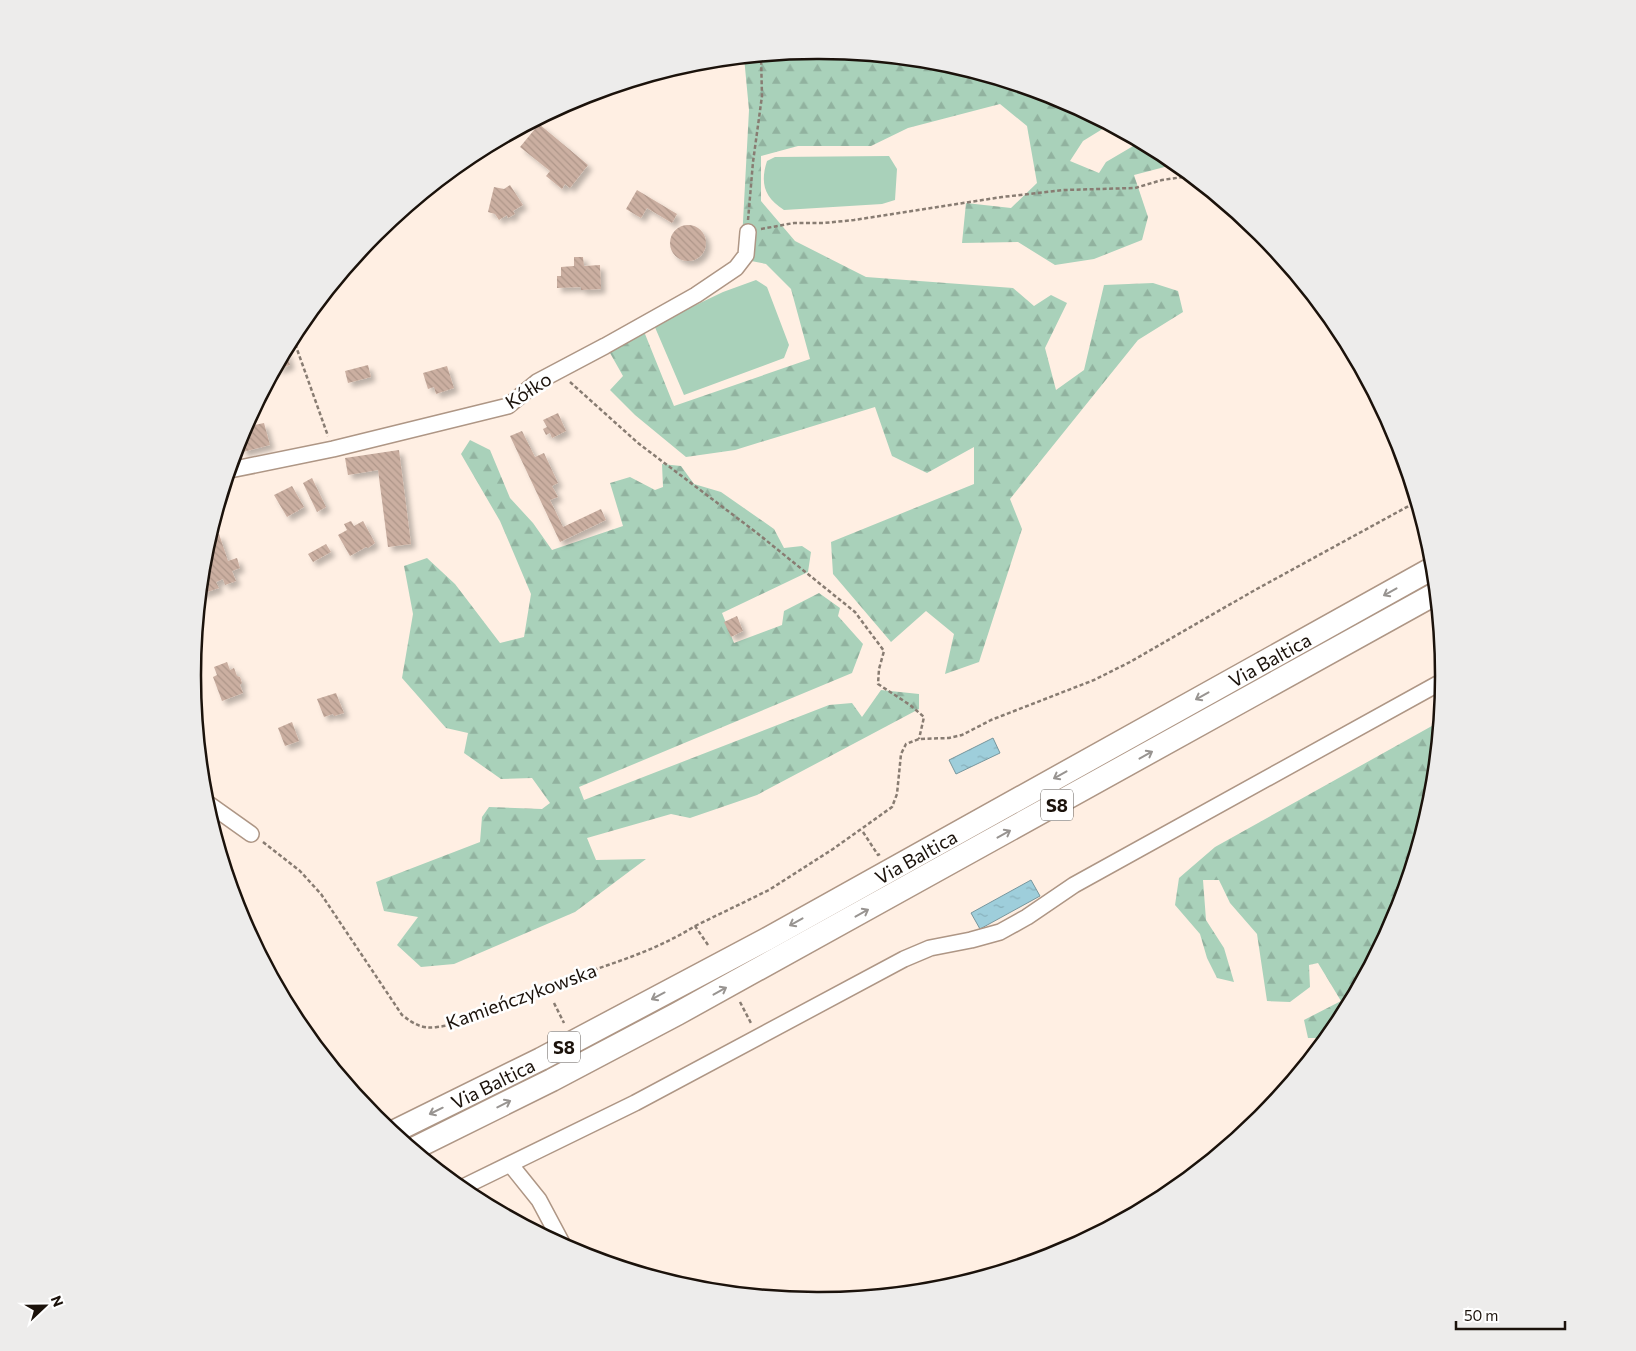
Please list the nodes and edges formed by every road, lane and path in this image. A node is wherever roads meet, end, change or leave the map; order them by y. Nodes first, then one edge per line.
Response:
1 (761, 62) edge
2 (1181, 177) edge
3 (748, 232) junction
4 (296, 348) edge
5 (558, 371) junction
6 (333, 449) junction
7 (237, 469) edge
8 (1411, 505) edge
9 (1426, 572) edge
10 (1429, 598) edge
11 (1435, 686) edge
12 (919, 739) junction
13 (216, 809) edge
14 (864, 832) dead end
15 (251, 834) joint
16 (877, 854) dead end
17 (695, 926) junction
18 (708, 945) dead end
19 (740, 1002) dead end
20 (554, 1003) dead end
21 (564, 1023) dead end
22 (758, 1037) junction
23 (400, 1129) edge
24 (419, 1146) edge
25 (510, 1164) junction
26 (469, 1184) edge
27 (557, 1234) edge

1 - 3 path
2 - 3 path
3 - 5 street, Kółko
4 - 6 path
5 - 6 street, Kółko
5 - 12 path
6 - 7 street, Kółko
8 - 12 path
9 -> 23 highway, Via Baltica / S8
24 -> 10 highway, Via Baltica / S8
11 - 22 street
12 - 17 path, Kamieńczykowska
13 - 15 street
14 - 16 path
15 - 17 path, Kamieńczykowska
17 - 18 path
19 - 22 path
20 - 21 path
22 - 25 street
25 - 26 street
25 - 27 street

